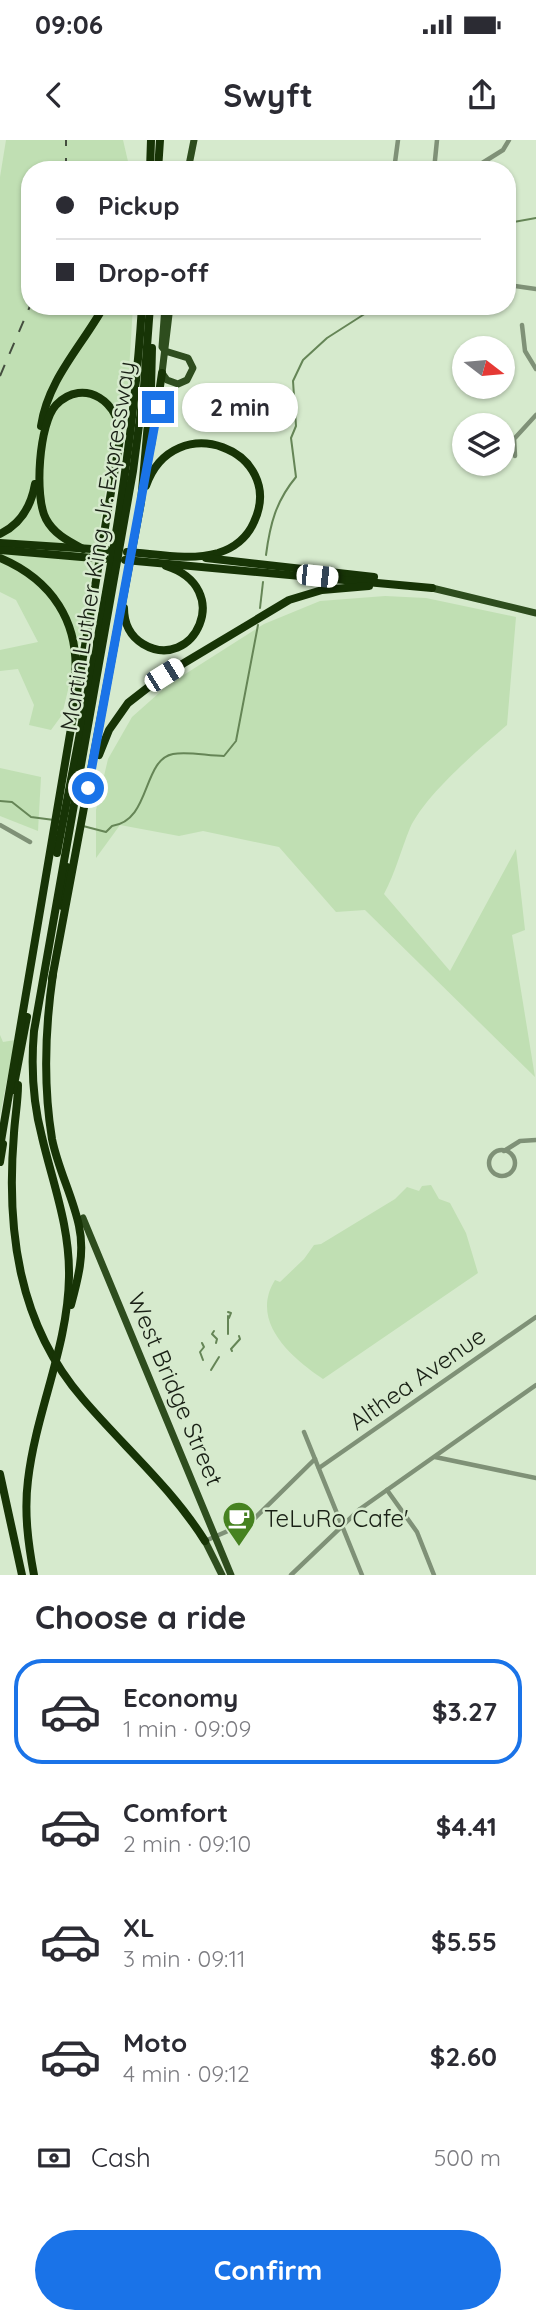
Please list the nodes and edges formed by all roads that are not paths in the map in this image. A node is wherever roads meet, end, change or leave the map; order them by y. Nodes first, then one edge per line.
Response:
1 (151, 140) edge
2 (160, 140) edge
3 (194, 140) edge
4 (398, 140) edge
5 (438, 140) edge
6 (509, 140) edge
7 (150, 161) edge
8 (159, 161) edge
9 (190, 161) edge
10 (396, 161) edge
11 (434, 161) edge
12 (485, 161) edge
13 (516, 286) edge
14 (536, 289) edge
15 (98, 315) edge
16 (141, 315) edge
17 (149, 315) edge
18 (150, 315) edge
19 (167, 315) edge
20 (523, 326) dead end
21 (165, 351) junction
22 (536, 369) edge
23 (162, 373) junction
24 (536, 415) edge
25 (515, 438) edge
26 (144, 477) junction
27 (141, 502) junction
28 (0, 534) edge
29 (0, 543) edge
30 (83, 549) junction
31 (0, 550) edge
32 (95, 554) junction
33 (138, 557) junction
34 (193, 557) junction
35 (0, 558) edge
36 (149, 562) junction
37 (416, 587) junction
38 (432, 588) junction
39 (124, 597) junction
40 (536, 612) edge
41 (70, 730) junction
42 (88, 788) junction
43 (69, 810) junction
44 (0, 825) edge
45 (68, 832) junction
46 (30, 842) dead end
47 (19, 1061) junction
48 (50, 1108) junction
49 (536, 1140) edge
50 (0, 1147) edge
51 (504, 1151) junction
52 (0, 1162) edge
53 (83, 1218) joint
54 (536, 1317) edge
55 (60, 1345) junction
56 (536, 1385) edge
57 (304, 1432) dead end
58 (434, 1457) junction
59 (315, 1459) junction
60 (319, 1468) junction
61 (0, 1474) edge
62 (536, 1478) edge
63 (387, 1490) junction
64 (342, 1525) junction
65 (216, 1536) junction
66 (205, 1541) junction
67 (22, 1575) edge
68 (34, 1575) edge
69 (222, 1575) edge
70 (232, 1575) edge
71 (291, 1575) edge
72 (362, 1575) edge
73 (434, 1575) edge

1 - 7 highway
2 - 8 highway
3 - 9 main road
4 - 10 street
5 - 11 street
6 - 12 street
13 - 14 street
15 - 28 highway
16 - 43 highway, Martin Luther King Jr. Expressway
17 - 43 highway, Martin Luther King Jr. Expressway
18 - 26 highway
19 - 21 main road
20 - 22 street
21 - 23 main road
21 - 23 main road
23 - 26 highway
24 - 25 street
26 - 27 highway
27 - 34 highway
27 - 39 highway
29 - 30 highway
30 - 32 highway
30 - 41 highway
31 - 32 highway
32 - 33 highway
33 - 34 highway
33 - 36 highway
34 - 38 highway
35 - 41 highway
36 - 37 highway
36 - 39 highway
37 - 38 highway
37 - 42 highway
38 - 40 main road
39 - 42 highway
41 - 43 highway
42 - 45 highway
43 - 45 highway
43 - 45 highway
44 - 46 street
45 - 47 highway
45 - 48 highway
45 - 50 highway
45 - 55 highway
47 - 52 highway
47 - 66 highway
48 - 53 highway
48 - 55 highway
49 - 51 street
51 - 51 street
53 - 65 main road, West Bridge Street
54 - 60 street, Althea Avenue
55 - 68 highway
56 - 58 street
57 - 59 street
58 - 62 street
58 - 63 street
59 - 60 street
59 - 65 street
60 - 64 street
61 - 67 highway
63 - 64 street
63 - 73 street
64 - 71 street
64 - 72 street
65 - 66 street
65 - 70 main road, West Bridge Street
66 - 69 main road

